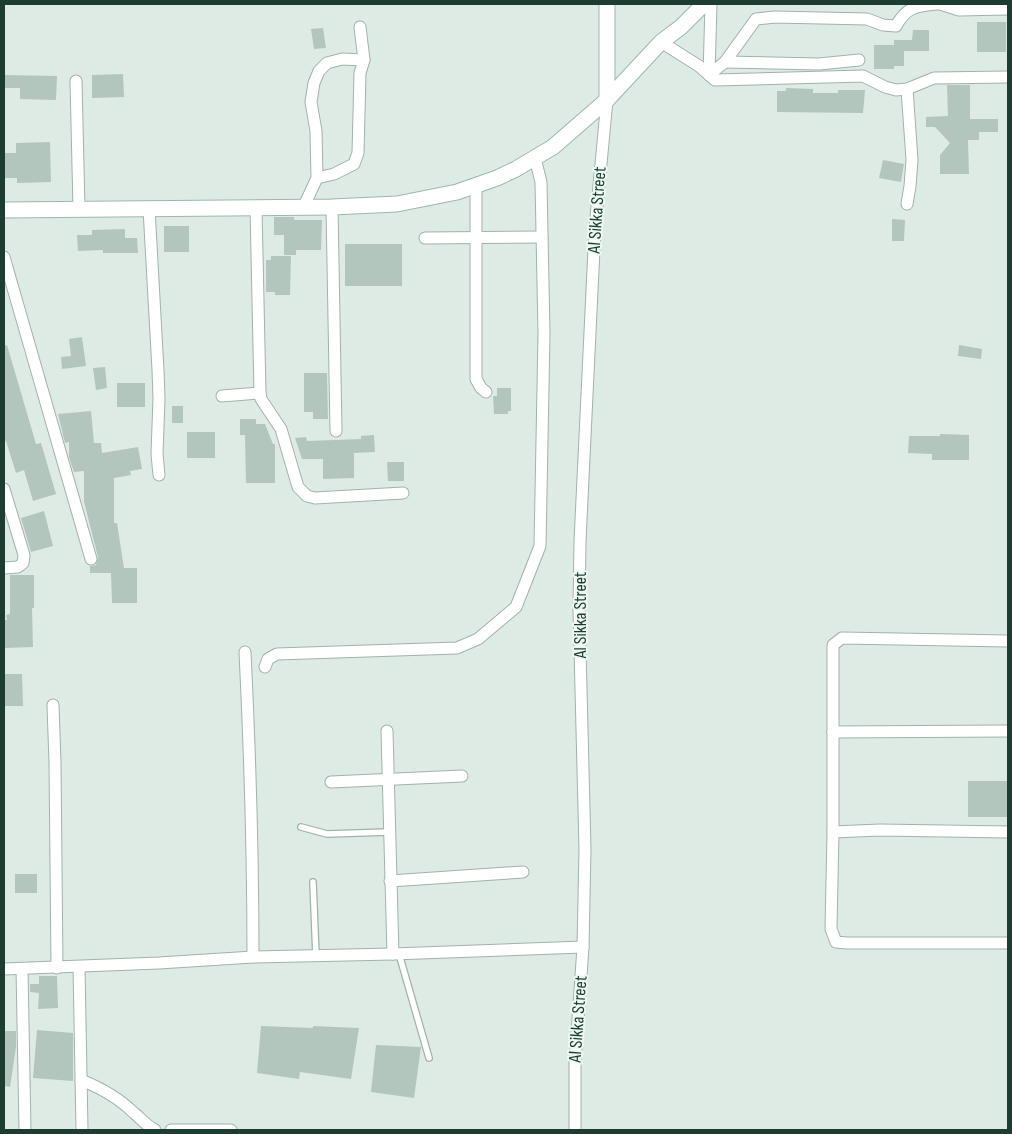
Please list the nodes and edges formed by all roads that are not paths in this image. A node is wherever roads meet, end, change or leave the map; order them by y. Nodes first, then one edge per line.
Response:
1 (607, 4) edge
2 (704, 4) edge
3 (711, 4) edge
4 (942, 4) edge
5 (914, 5) edge
6 (1008, 9) edge
7 (360, 27) dead end
8 (662, 42) junction
9 (364, 60) junction
10 (859, 60) dead end
11 (725, 62) junction
12 (709, 75) junction
13 (1008, 77) edge
14 (76, 80) dead end
15 (907, 89) junction
16 (607, 100) junction
17 (535, 158) junction
18 (317, 178) junction
19 (476, 186) junction
20 (907, 204) dead end
21 (332, 207) junction
22 (256, 208) junction
23 (303, 208) junction
24 (149, 209) junction
25 (4, 210) edge
26 (78, 210) junction
27 (542, 237) junction
28 (425, 238) dead end
29 (475, 238) junction
30 (4, 257) edge
31 (486, 392) dead end
32 (260, 393) junction
33 (222, 396) dead end
34 (336, 431) dead end
35 (159, 475) dead end
36 (4, 490) edge
37 (403, 493) dead end
38 (91, 559) dead end
39 (4, 568) edge
40 (1008, 641) edge
41 (244, 652) dead end
42 (265, 667) dead end
43 (53, 705) dead end
44 (386, 731) dead end
45 (1008, 731) edge
46 (833, 732) junction
47 (462, 776) dead end
48 (387, 779) junction
49 (331, 782) dead end
50 (301, 827) dead end
51 (389, 832) junction
52 (833, 832) junction
53 (1008, 832) edge
54 (523, 872) dead end
55 (390, 881) junction
56 (313, 882) dead end
57 (1008, 943) edge
58 (583, 947) junction
59 (396, 954) junction
60 (316, 956) junction
61 (253, 957) junction
62 (79, 966) junction
63 (57, 968) junction
64 (4, 969) edge
65 (22, 969) junction
66 (429, 1058) dead end
67 (81, 1080) junction
68 (25, 1130) edge
69 (82, 1130) edge
70 (155, 1130) edge
71 (171, 1130) edge
72 (231, 1130) edge
73 (575, 1130) edge

1 - 16 main road
2 - 8 main road
3 - 12 street
4 - 5 street
4 - 6 street
5 - 11 street
7 - 9 street
8 - 12 street
8 - 16 main road
9 - 18 street
9 - 18 street
10 - 11 street
11 - 12 street
12 - 15 street
13 - 15 street
14 - 26 street
15 - 20 street
16 - 17 main road
16 - 58 street, Al Sikka Street
17 - 19 main road
17 - 27 street
18 - 23 street
19 - 21 main road
19 - 29 street
21 - 23 main road
21 - 34 street
22 - 23 main road
22 - 24 main road
22 - 32 street
24 - 26 main road
24 - 35 street
25 - 26 main road
27 - 29 street
27 - 42 street
28 - 29 street
29 - 31 street
30 - 38 street
32 - 33 street
32 - 37 street
36 - 39 street
40 - 46 street
41 - 61 street
43 - 63 street
44 - 48 street
45 - 46 street
46 - 52 street
47 - 48 street
48 - 49 street
48 - 51 street
50 - 51 lane
51 - 55 street
52 - 53 street
52 - 57 street
54 - 55 street
55 - 59 street
56 - 60 lane
58 - 59 street
58 - 73 street, Al Sikka Street
59 - 60 street
59 - 66 lane
60 - 61 street
61 - 62 street
62 - 63 street
62 - 67 street
63 - 65 street
64 - 65 street
65 - 68 street
67 - 69 street
67 - 70 street
71 - 72 street

